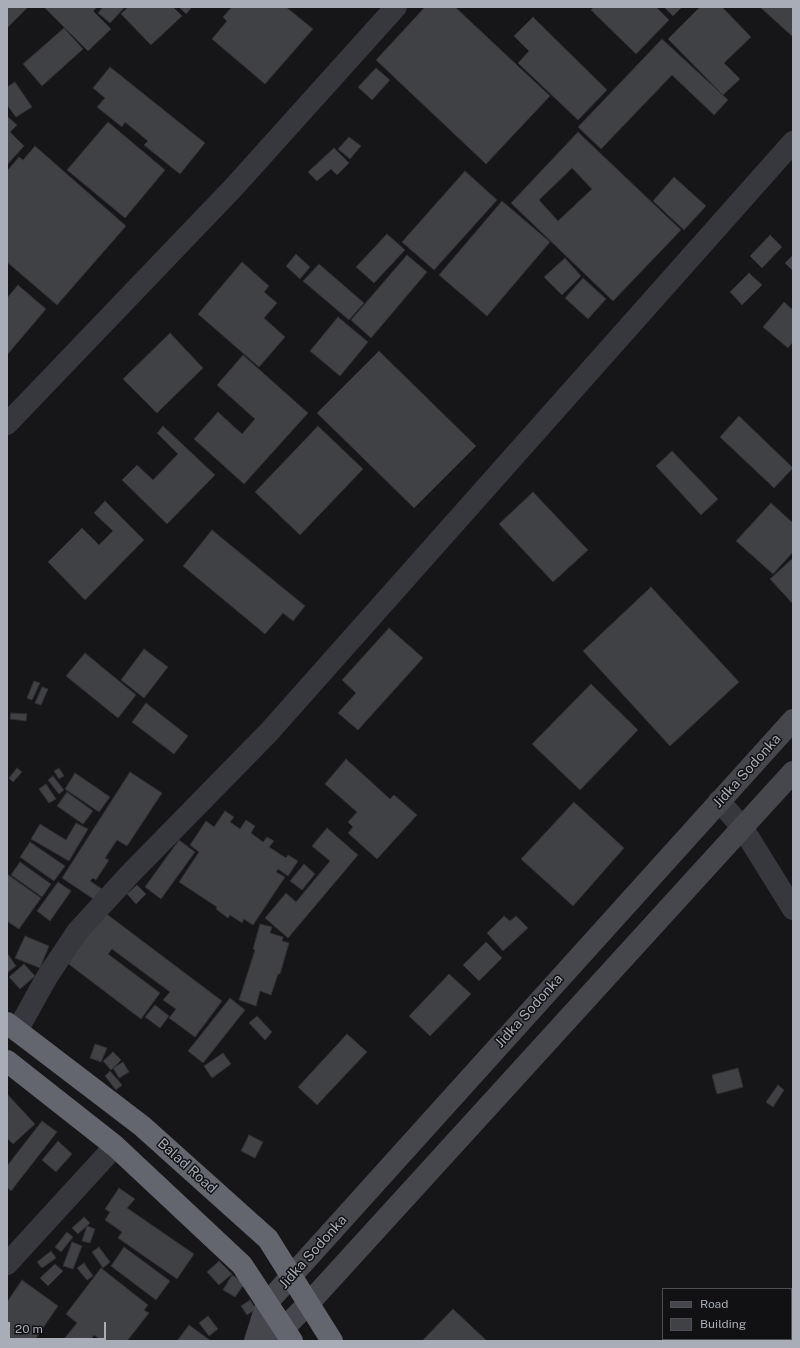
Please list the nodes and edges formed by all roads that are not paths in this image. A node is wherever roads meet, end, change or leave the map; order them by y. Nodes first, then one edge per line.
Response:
1 (396, 7) edge
2 (793, 142) edge
3 (7, 424) edge
4 (793, 720) edge
5 (793, 772) edge
6 (719, 801) junction
7 (742, 827) junction
8 (793, 909) edge
9 (12, 1027) edge
10 (7, 1061) edge
11 (115, 1146) junction
12 (7, 1264) edge
13 (292, 1275) junction
14 (267, 1303) junction
15 (309, 1303) junction
16 (282, 1337) edge
17 (255, 1341) edge
18 (332, 1341) edge

1 - 3 street
2 - 9 street
4 - 6 main road, Jidka Sodonka
5 - 7 main road
6 - 7 street
6 - 13 main road, Jidka Sodonka
7 - 8 street
7 - 15 main road
9 - 13 highway, Balad Road
10 - 11 highway
11 - 12 street
11 - 14 highway
13 - 14 main road, Jidka Sodonka
13 - 15 highway, Balad Road
14 - 16 highway
14 - 17 main road
15 - 16 main road
15 - 18 highway, Balad Road

